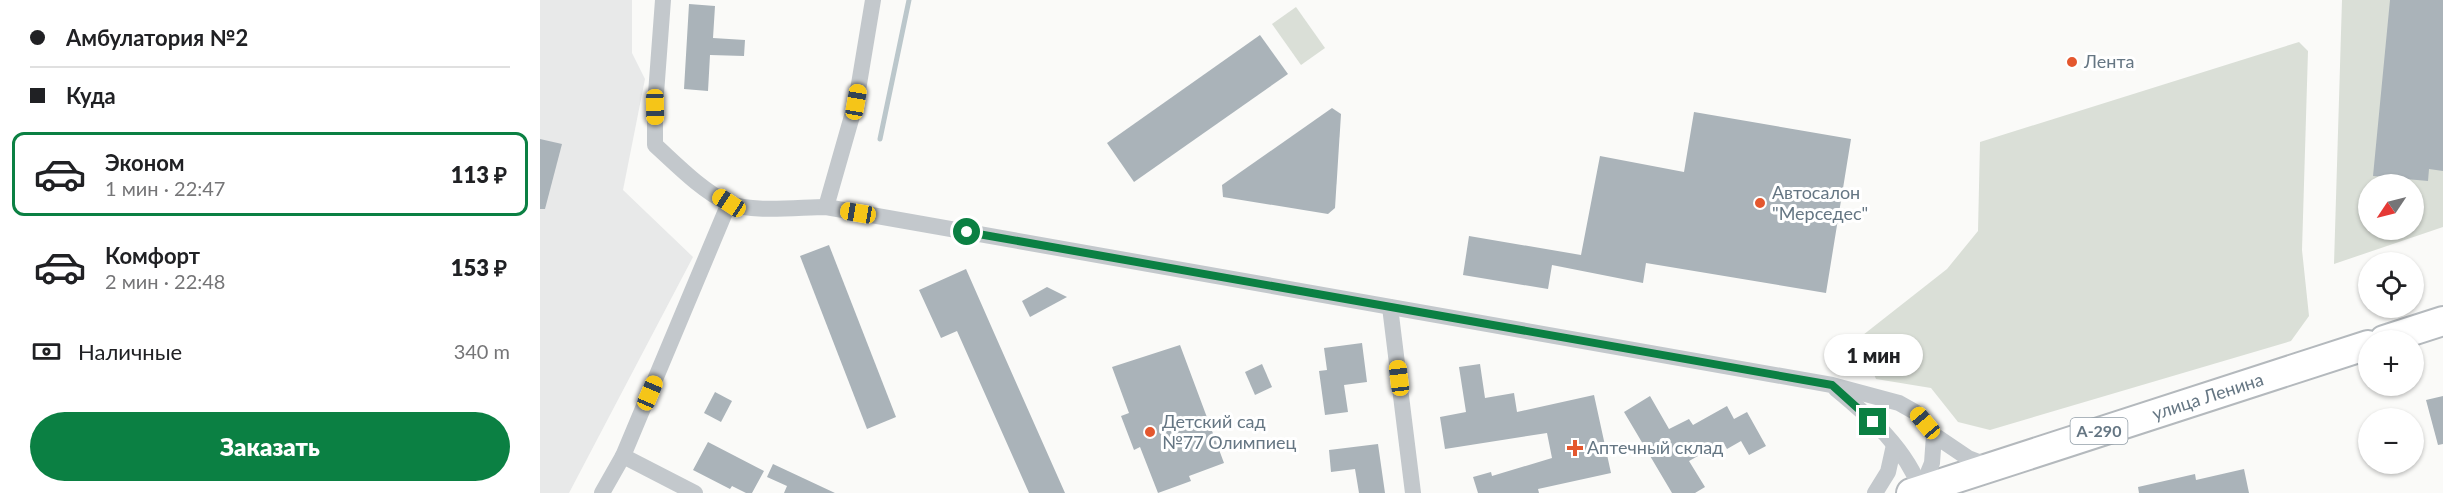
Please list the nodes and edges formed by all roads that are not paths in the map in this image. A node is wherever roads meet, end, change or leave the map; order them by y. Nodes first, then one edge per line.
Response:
1 (663, 0) edge
2 (873, 0) edge
3 (729, 203) junction
4 (826, 207) junction
5 (1390, 307) junction
6 (2443, 321) edge
7 (2415, 330) edge
8 (2358, 348) edge
9 (1832, 385) junction
10 (1934, 435) junction
11 (1894, 445) junction
12 (623, 456) junction
13 (1989, 466) junction
14 (1918, 492) edge
15 (602, 493) edge
16 (695, 493) edge
17 (1413, 493) edge
18 (1875, 493) edge

1 - 3 street
2 - 4 street
3 - 4 street
3 - 12 street
4 - 5 street
5 - 9 street
5 - 17 street
6 - 7 highway
8 - 13 highway, улица Ленина / А-290
9 - 10 street
9 - 11 street
10 - 13 street
10 - 14 street
11 - 14 street
11 - 18 street
12 - 15 street
12 - 16 street
13 - 14 highway, улица Ленина / А-290

